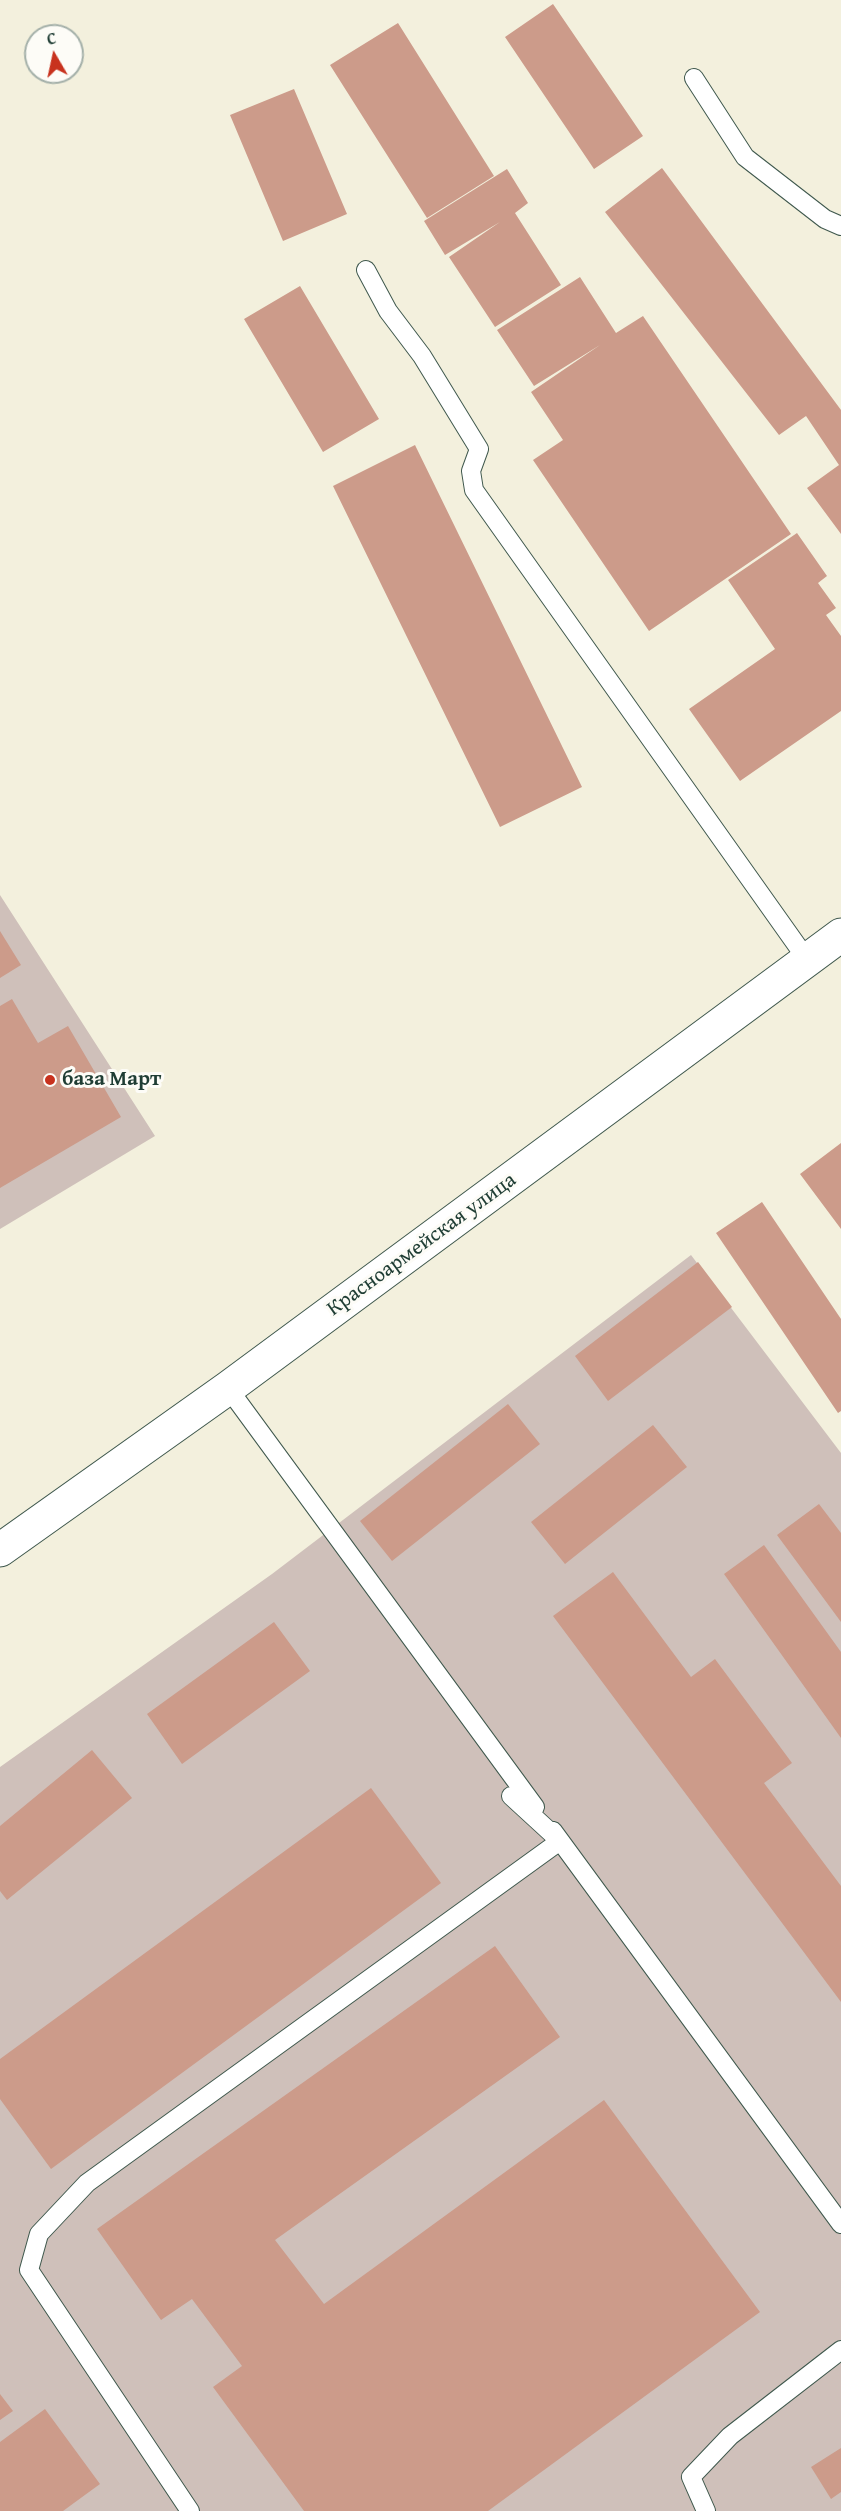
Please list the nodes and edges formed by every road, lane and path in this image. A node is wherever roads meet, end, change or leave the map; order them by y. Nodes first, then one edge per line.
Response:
1 (694, 78) dead end
2 (841, 226) edge
3 (366, 270) dead end
4 (841, 936) edge
5 (808, 961) junction
6 (228, 1388) junction
7 (0, 1550) edge
8 (511, 1796) dead end
9 (560, 1841) junction
10 (841, 2224) edge
11 (841, 2350) edge
12 (190, 2511) edge
13 (706, 2511) edge

1 - 2 lane
3 - 5 lane
4 - 5 main road, Красноармейская улица
5 - 6 main road, Красноармейская улица
6 - 7 main road, Красноармейская улица
6 - 9 lane
8 - 9 lane
9 - 10 lane
9 - 12 lane
11 - 13 lane

